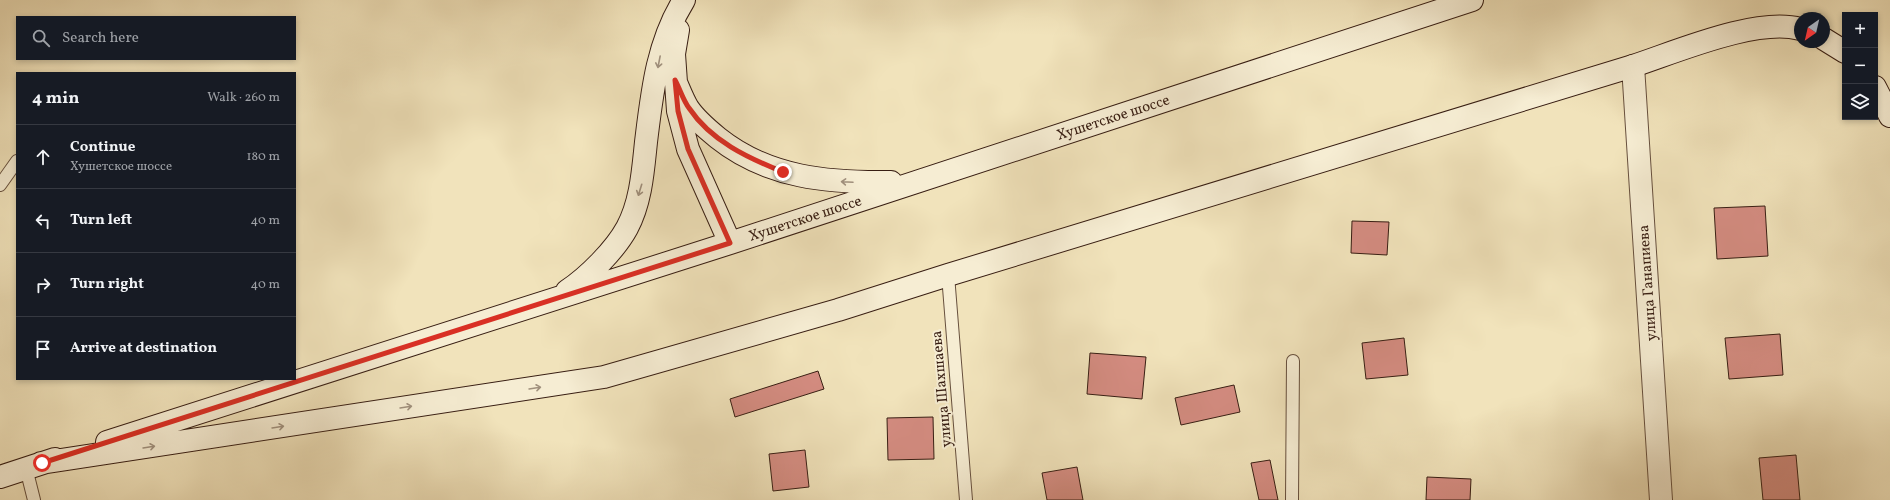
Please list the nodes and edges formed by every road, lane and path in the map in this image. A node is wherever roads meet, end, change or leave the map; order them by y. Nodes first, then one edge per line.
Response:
1 (685, 0) edge
2 (1472, 0) edge
3 (1794, 28) edge
4 (1830, 43) edge
5 (1842, 50) edge
6 (1633, 66) junction
7 (675, 80) junction
8 (1878, 93) edge
9 (1890, 116) edge
10 (16, 162) edge
11 (914, 182) junction
12 (0, 185) edge
13 (730, 243) junction
14 (948, 275) junction
15 (558, 298) junction
16 (1293, 361) dead end
17 (34, 466) junction
18 (0, 477) edge
19 (34, 500) edge
20 (966, 500) edge
21 (1292, 500) edge
22 (1660, 500) edge

1 - 7 main road
1 -> 15 main road
2 - 11 main road, Хушетское шоссе
3 - 6 main road
4 - 5 main road
6 - 14 main road
6 - 22 main road, улица Ганапиева
11 -> 7 main road
7 - 13 main road
8 - 9 main road
10 - 12 lane
11 - 13 main road, Хушетское шоссе
13 - 15 main road, Хушетское шоссе
17 -> 14 main road
14 - 20 lane, улица Шахшаева
15 - 17 main road, Хушетское шоссе
16 - 21 lane
17 - 18 main road, Хушетское шоссе
17 - 19 lane

